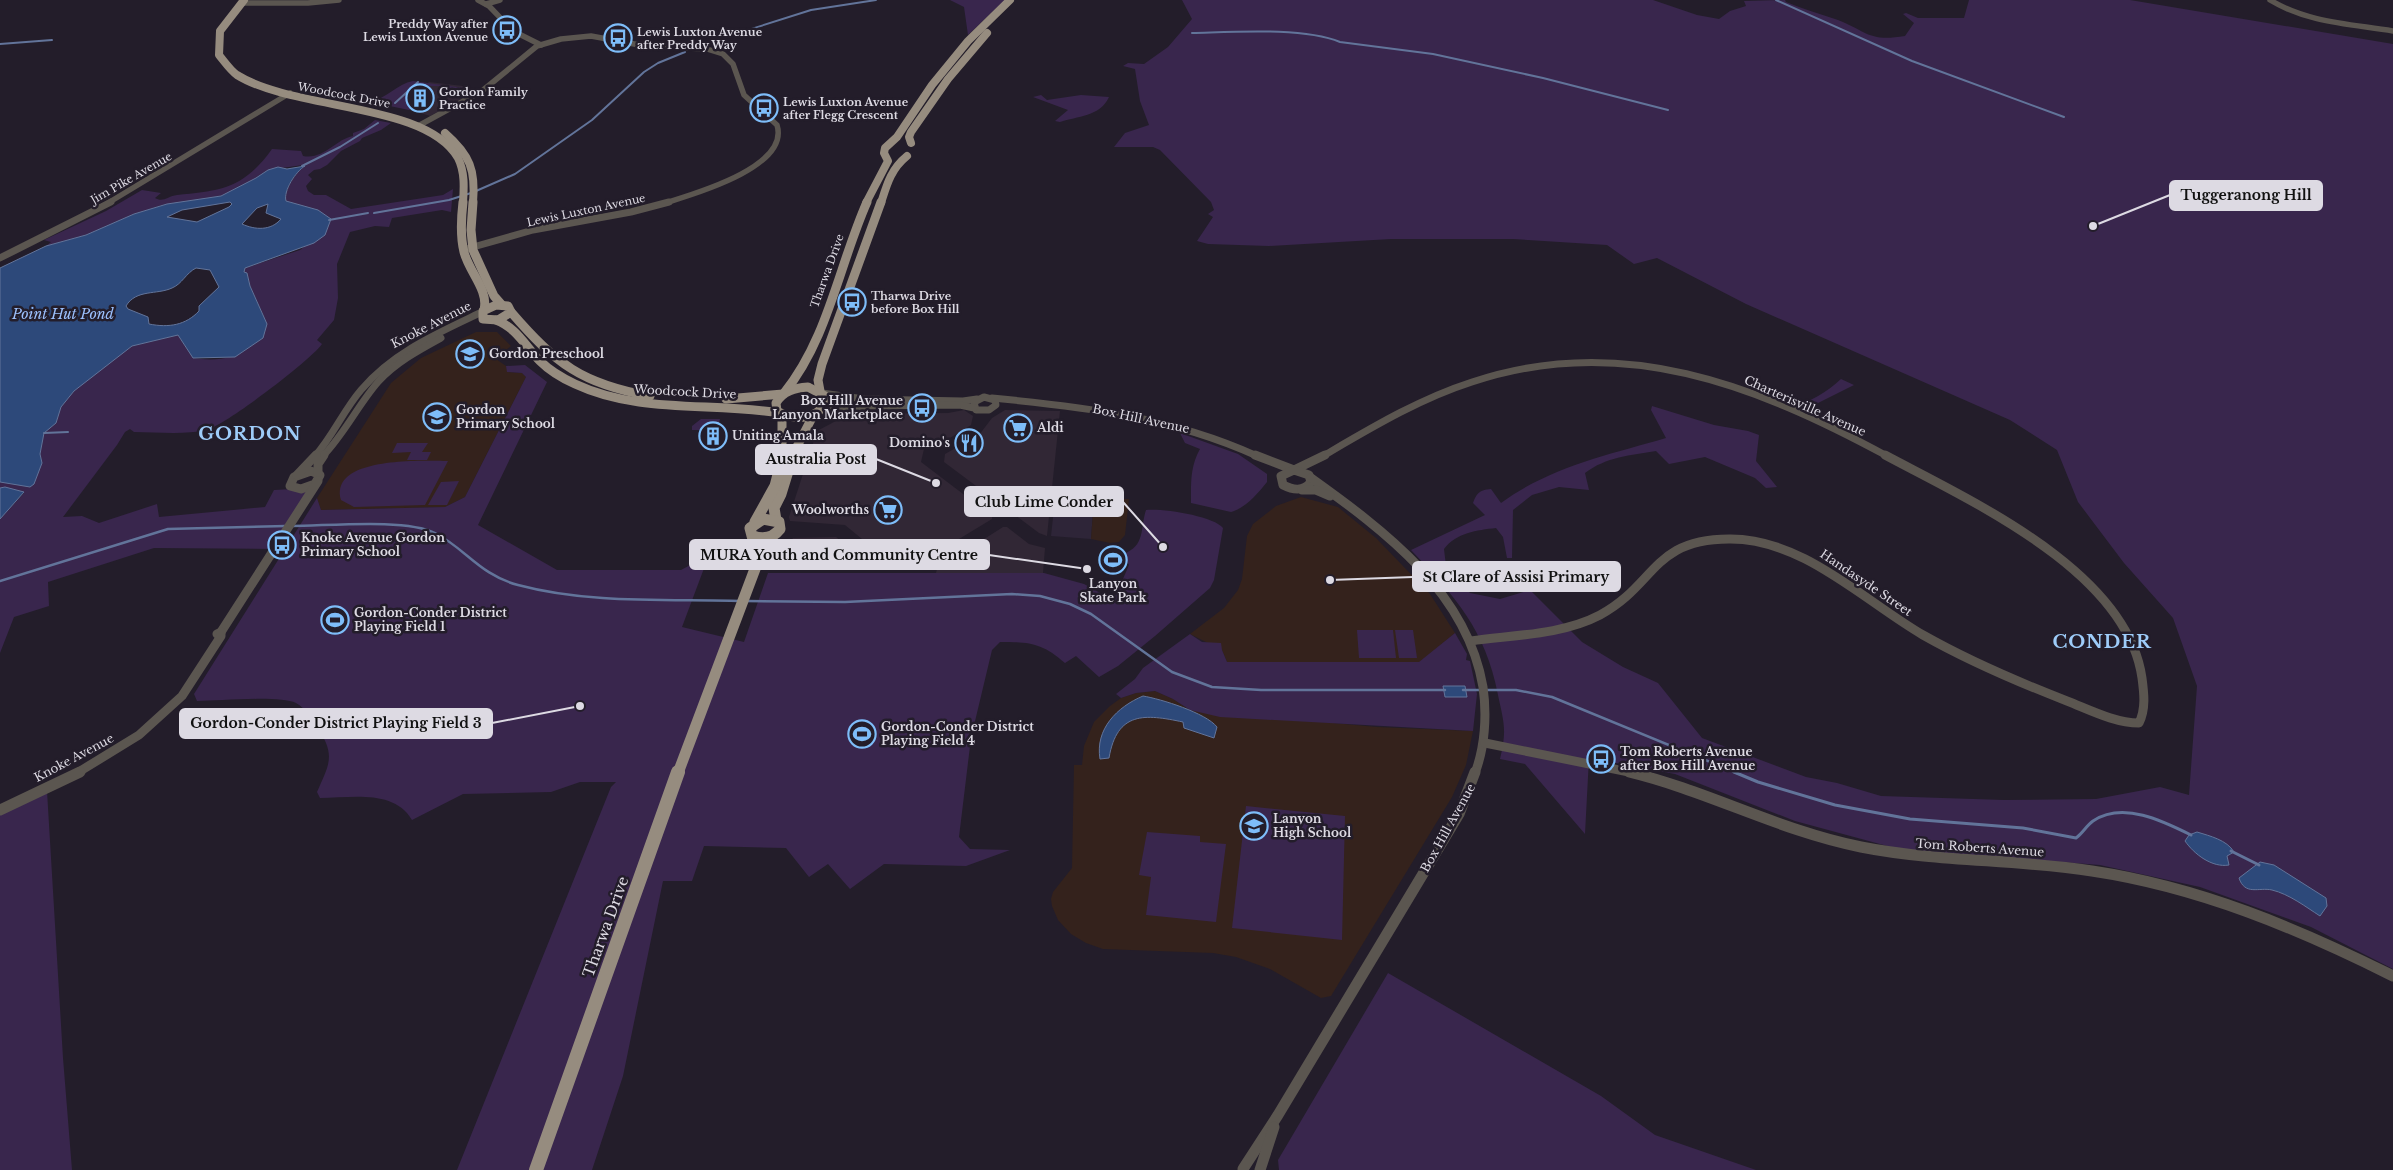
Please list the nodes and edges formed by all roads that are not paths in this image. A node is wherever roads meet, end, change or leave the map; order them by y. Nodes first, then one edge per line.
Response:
1 (339, 0) edge
2 (478, 0) edge
3 (500, 0) edge
4 (1010, 0) edge
5 (1021, 0) edge
6 (2270, 0) edge
7 (244, 2) edge
8 (486, 4) junction
9 (2393, 31) edge
10 (541, 44) junction
11 (288, 95) junction
12 (266, 106) joint
13 (419, 123) junction
14 (911, 143) junction
15 (887, 150) junction
16 (907, 156) junction
17 (468, 247) junction
18 (0, 258) edge
19 (501, 304) junction
20 (483, 311) junction
21 (511, 312) junction
22 (492, 321) junction
23 (821, 392) junction
24 (784, 394) junction
25 (992, 398) junction
26 (977, 399) junction
27 (1050, 404) junction
28 (974, 408) junction
29 (994, 408) junction
30 (817, 412) junction
31 (781, 414) junction
32 (1337, 449) junction
33 (1256, 455) junction
34 (1294, 470) junction
35 (297, 475) junction
36 (318, 477) junction
37 (1311, 478) junction
38 (1280, 480) junction
39 (292, 489) junction
40 (1300, 490) junction
41 (1340, 499) junction
42 (295, 515) junction
43 (776, 520) junction
44 (753, 524) junction
45 (752, 536) junction
46 (770, 537) junction
47 (745, 587) junction
48 (1471, 641) junction
49 (2140, 723) joint
50 (1485, 741) junction
51 (0, 810) edge
52 (2393, 976) edge
53 (1278, 1115) junction
54 (536, 1170) edge
55 (1242, 1170) edge
56 (1260, 1170) edge

1 - 7 street
2 - 8 street
3 - 8 street
4 - 15 main road, Tharwa Drive
5 - 14 main road
6 - 9 street
7 - 11 main road, Woodcock Drive
8 - 10 street
10 - 13 street, Lewis Luxton Avenue
10 - 17 street, Lewis Luxton Avenue
11 - 12 street, Jim Pike Avenue
11 - 13 main road, Woodcock Drive
12 - 18 street, Jim Pike Avenue
13 - 17 main road, Woodcock Drive
13 - 17 main road, Woodcock Drive
14 - 15 main road
14 - 16 main road
15 - 16 main road
15 - 24 main road, Tharwa Drive
16 - 23 main road
17 - 19 main road, Woodcock Drive
17 - 20 main road, Woodcock Drive
19 - 20 main road
19 - 21 main road, Woodcock Drive
20 - 22 main road
20 - 35 street, Knoke Avenue
21 - 22 main road
21 - 24 main road, Woodcock Drive
22 - 31 main road, Woodcock Drive
22 - 36 street, Knoke Avenue
23 - 24 main road, Woodcock Drive
23 - 26 street
23 - 30 main road
24 - 31 main road
25 - 26 street, Box Hill Avenue
25 - 27 street, Box Hill Avenue
25 - 29 street
26 - 28 street
27 - 29 street, Box Hill Avenue
27 - 33 street, Box Hill Avenue
28 - 29 street
28 - 30 street
30 - 31 main road, Woodcock Drive
30 - 43 main road
31 - 44 main road
32 - 34 street, Charterisville Avenue
32 - 37 street, Charterisville Avenue
32 - 49 street, Charterisville Avenue
33 - 34 street, Box Hill Avenue
33 - 38 street, Box Hill Avenue
34 - 37 street
34 - 38 street
35 - 36 street
35 - 39 street
36 - 39 street
36 - 42 street, Knoke Avenue
37 - 40 street
37 - 41 street, Box Hill Avenue
38 - 40 street
39 - 42 street
40 - 41 street, Box Hill Avenue
41 - 48 street, Box Hill Avenue
42 - 51 street, Knoke Avenue
43 - 44 main road
43 - 46 main road
44 - 45 main road
45 - 46 main road
45 - 47 main road, Tharwa Drive
46 - 47 main road, Tharwa Drive
47 - 54 main road, Tharwa Drive
48 - 49 street, Handasyde Street
48 - 50 street, Box Hill Avenue
50 - 52 street, Tom Roberts Avenue
50 - 53 street, Box Hill Avenue
53 - 55 street, Box Hill Avenue
53 - 56 street, Box Hill Avenue

